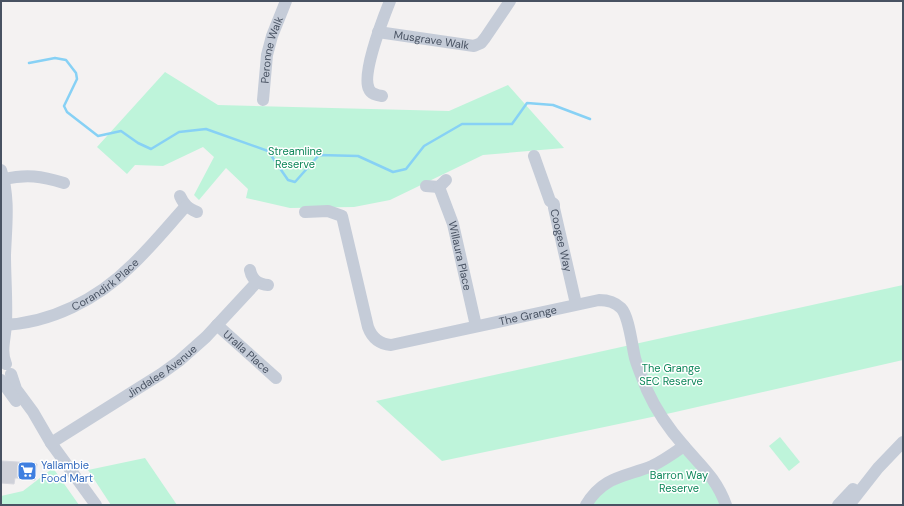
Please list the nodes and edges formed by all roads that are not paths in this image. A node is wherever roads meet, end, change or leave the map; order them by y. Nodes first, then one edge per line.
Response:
1 (286, 1) edge
2 (390, 1) edge
3 (510, 1) edge
4 (378, 32) junction
5 (382, 96) dead end
6 (263, 100) dead end
7 (534, 156) dead end
8 (3, 175) edge
9 (64, 183) dead end
10 (426, 186) dead end
11 (188, 205) dead end
12 (305, 212) dead end
13 (5, 257) junction
14 (250, 270) dead end
15 (1, 285) edge
16 (576, 304) junction
17 (4, 325) edge
18 (217, 325) junction
19 (476, 326) junction
20 (4, 372) edge
21 (276, 378) dead end
22 (903, 442) edge
23 (51, 443) junction
24 (684, 446) junction
25 (878, 468) junction
26 (96, 505) edge
27 (586, 505) edge
28 (726, 505) edge
29 (838, 505) edge
30 (849, 505) edge

1 - 6 street, Peronne Walk
2 - 4 street
3 - 4 street, Musgrave Walk
4 - 5 street
7 - 16 street, Coogee Way
8 - 9 street
8 - 13 street
10 - 19 street, Willaura Place
11 - 17 street, Corandirk Place
12 - 19 street, The Grange
13 - 15 street
13 - 17 street
14 - 18 street, Jindalee Avenue
16 - 19 street, The Grange
16 - 24 street, The Grange
17 - 20 street
18 - 21 street, Uralla Place
18 - 23 street, Jindalee Avenue
20 - 23 street
22 - 25 street
23 - 26 street
24 - 27 street
24 - 28 street, The Grange
25 - 29 street
25 - 30 street

